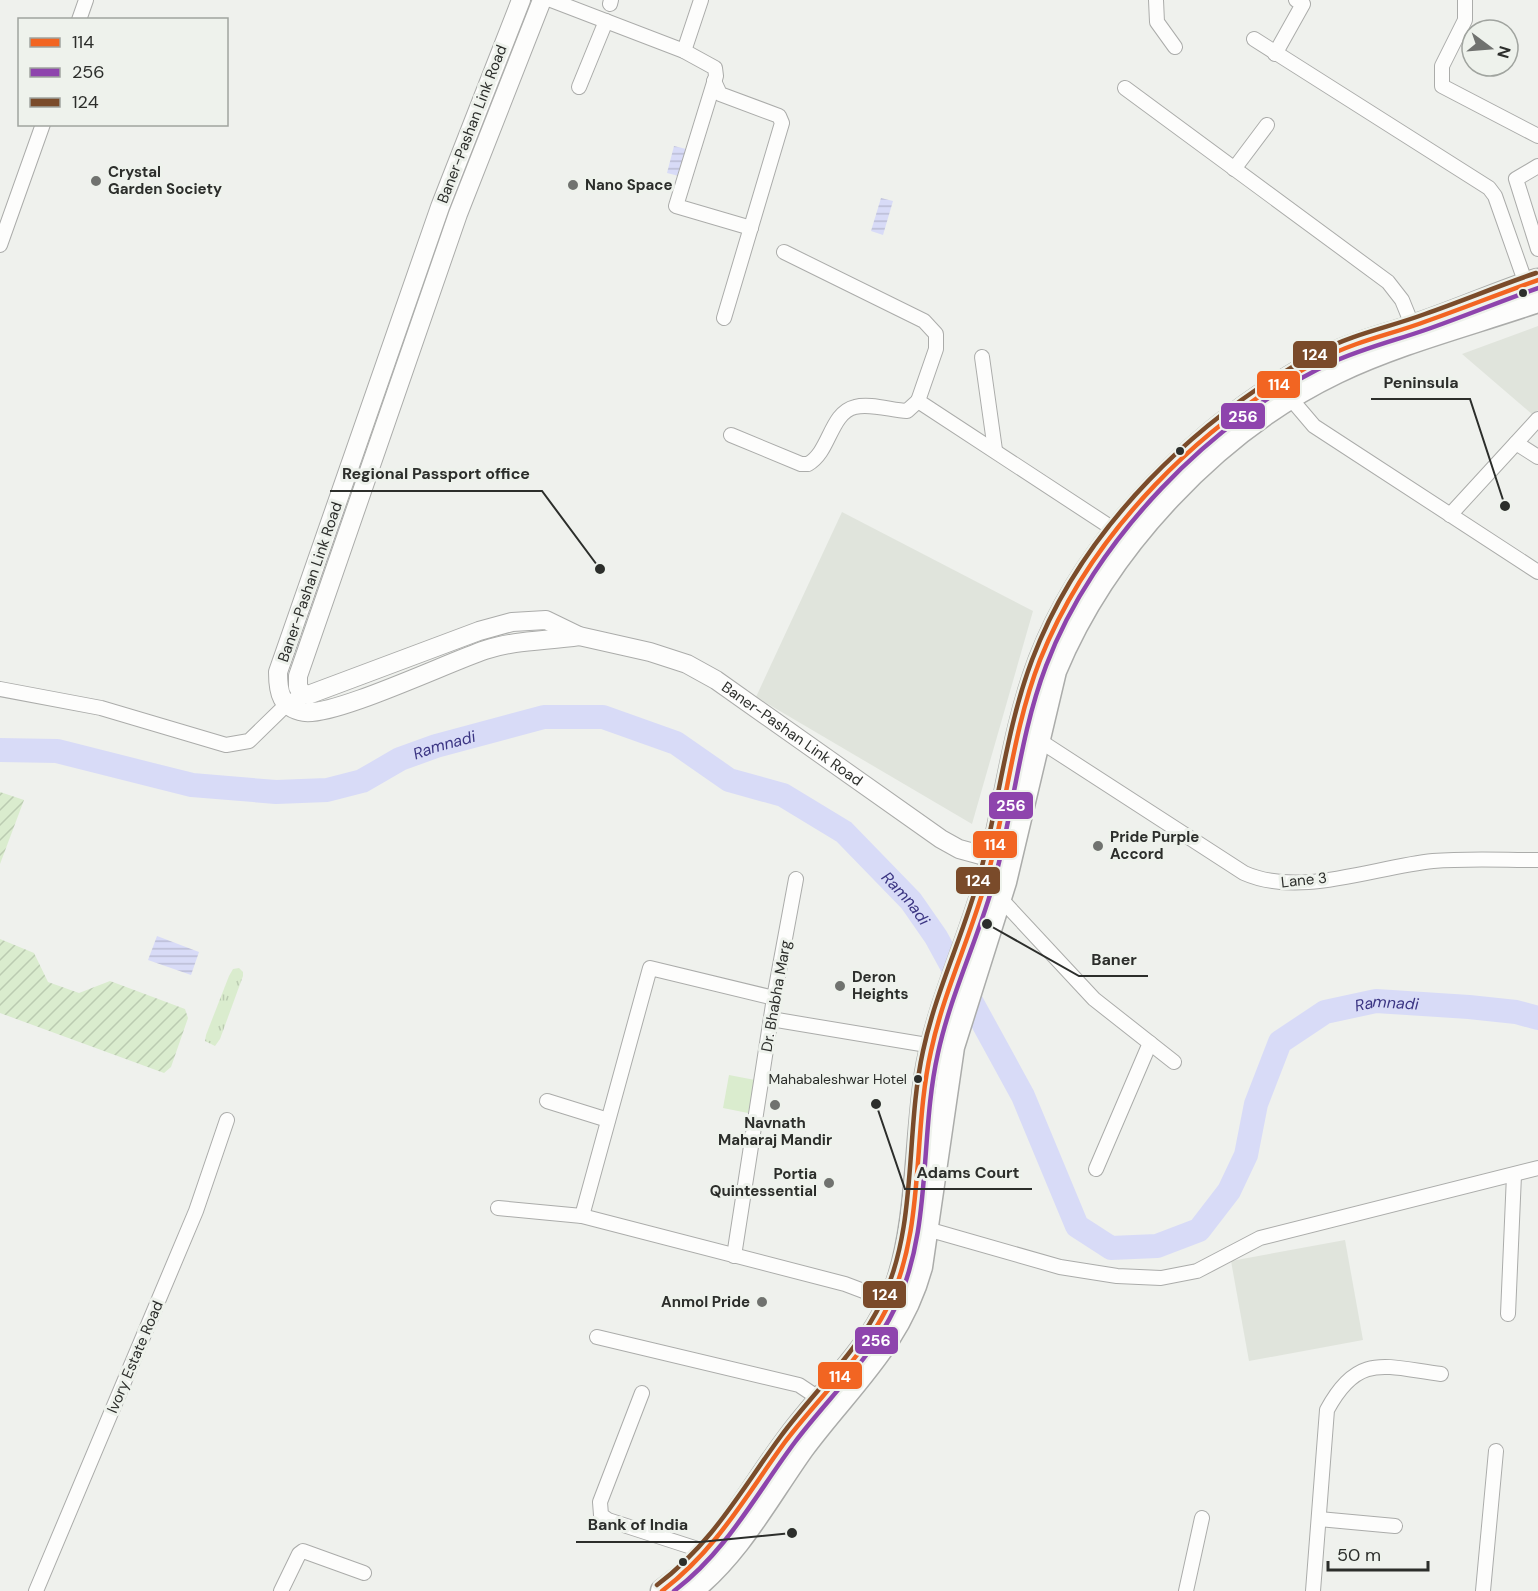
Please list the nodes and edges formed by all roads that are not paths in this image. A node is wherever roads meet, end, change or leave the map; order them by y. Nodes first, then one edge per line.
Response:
1 (86, 0) edge
2 (521, 0) edge
3 (542, 0) edge
4 (551, 0) edge
5 (701, 0) edge
6 (1156, 0) edge
7 (1296, 0) edge
8 (1465, 0) edge
9 (81, 18) edge
10 (606, 21) junction
11 (1254, 39) dead end
12 (1175, 47) dead end
13 (684, 51) junction
14 (1275, 54) junction
15 (714, 81) junction
16 (579, 87) dead end
17 (1125, 88) dead end
18 (1267, 125) dead end
19 (42, 126) edge
20 (1538, 136) edge
21 (1538, 166) edge
22 (1234, 169) junction
23 (751, 228) junction
24 (0, 245) edge
25 (1538, 249) edge
26 (784, 252) dead end
27 (1534, 288) edge
28 (724, 318) dead end
29 (1413, 327) junction
30 (982, 357) dead end
31 (1291, 399) junction
32 (918, 400) junction
33 (1538, 419) edge
34 (730, 435) dead end
35 (1516, 443) junction
36 (995, 450) junction
37 (1538, 458) edge
38 (1450, 515) junction
39 (1125, 536) junction
40 (1538, 572) edge
41 (579, 636) junction
42 (0, 689) edge
43 (303, 694) junction
44 (285, 705) junction
45 (1037, 739) junction
46 (992, 858) junction
47 (1538, 860) edge
48 (796, 879) dead end
49 (1000, 898) junction
50 (971, 952) junction
51 (774, 998) junction
52 (771, 1019) junction
53 (941, 1042) junction
54 (1150, 1043) junction
55 (1174, 1062) dead end
56 (547, 1101) dead end
57 (227, 1120) dead end
58 (608, 1120) junction
59 (1538, 1168) edge
60 (1096, 1169) dead end
61 (1514, 1174) junction
62 (498, 1208) dead end
63 (582, 1216) junction
64 (927, 1229) junction
65 (734, 1256) junction
66 (890, 1301) junction
67 (1508, 1314) dead end
68 (597, 1337) dead end
69 (1441, 1374) dead end
70 (848, 1378) junction
71 (642, 1393) dead end
72 (820, 1399) junction
73 (1496, 1450) dead end
74 (1320, 1517) junction
75 (1202, 1518) dead end
76 (1395, 1526) dead end
77 (705, 1563) junction
78 (364, 1574) dead end
79 (36, 1591) edge
80 (281, 1591) edge
81 (662, 1591) edge
82 (691, 1591) edge
83 (1186, 1591) edge
84 (1313, 1591) edge
85 (1483, 1591) edge

1 - 9 street
2 - 44 street, Baner-Pashan Link Road
3 - 43 street, Baner-Pashan Link Road
4 - 10 street
5 - 13 street
6 - 12 street
7 - 14 street
8 - 20 street
10 - 13 street
10 - 16 street
11 - 14 street
13 - 15 street
14 - 27 street
15 - 23 street
15 - 23 street
17 - 22 street
18 - 22 street
19 - 24 street
21 - 25 street
22 - 29 street
23 - 28 street
26 - 32 street
27 - 29 main road
27 - 31 main road
29 - 39 main road
30 - 36 street
31 - 38 street
31 - 39 main road
32 - 34 street
32 - 36 street
33 - 35 street
35 - 37 street
35 - 38 street
36 - 39 street
38 - 40 street
39 - 45 main road
39 - 46 main road
41 - 43 street, Baner-Pashan Link Road
41 - 44 street, Baner-Pashan Link Road
41 - 46 street, Baner-Pashan Link Road
42 - 44 street
43 - 44 street
45 - 47 street, Lane 3
45 - 49 main road
46 - 50 main road
48 - 51 street, Dr. Bhabha Marg
49 - 50 main road
49 - 54 street
50 - 53 main road
51 - 52 street, Dr. Bhabha Marg
51 - 58 street
52 - 53 street
52 - 65 street, Dr. Bhabha Marg
53 - 64 main road
53 - 66 main road
54 - 55 street
54 - 60 street
56 - 58 street
57 - 79 street, Ivory Estate Road
58 - 63 street
59 - 61 street
61 - 64 street
61 - 67 street
62 - 63 street
63 - 65 street
64 - 70 main road
65 - 66 street
66 - 70 main road
68 - 72 street
69 - 74 street
70 - 72 main road
70 - 77 main road
71 - 77 street
72 - 77 main road
73 - 85 street
74 - 76 street
74 - 84 street
75 - 83 street
77 - 81 main road
77 - 82 main road
78 - 80 street

